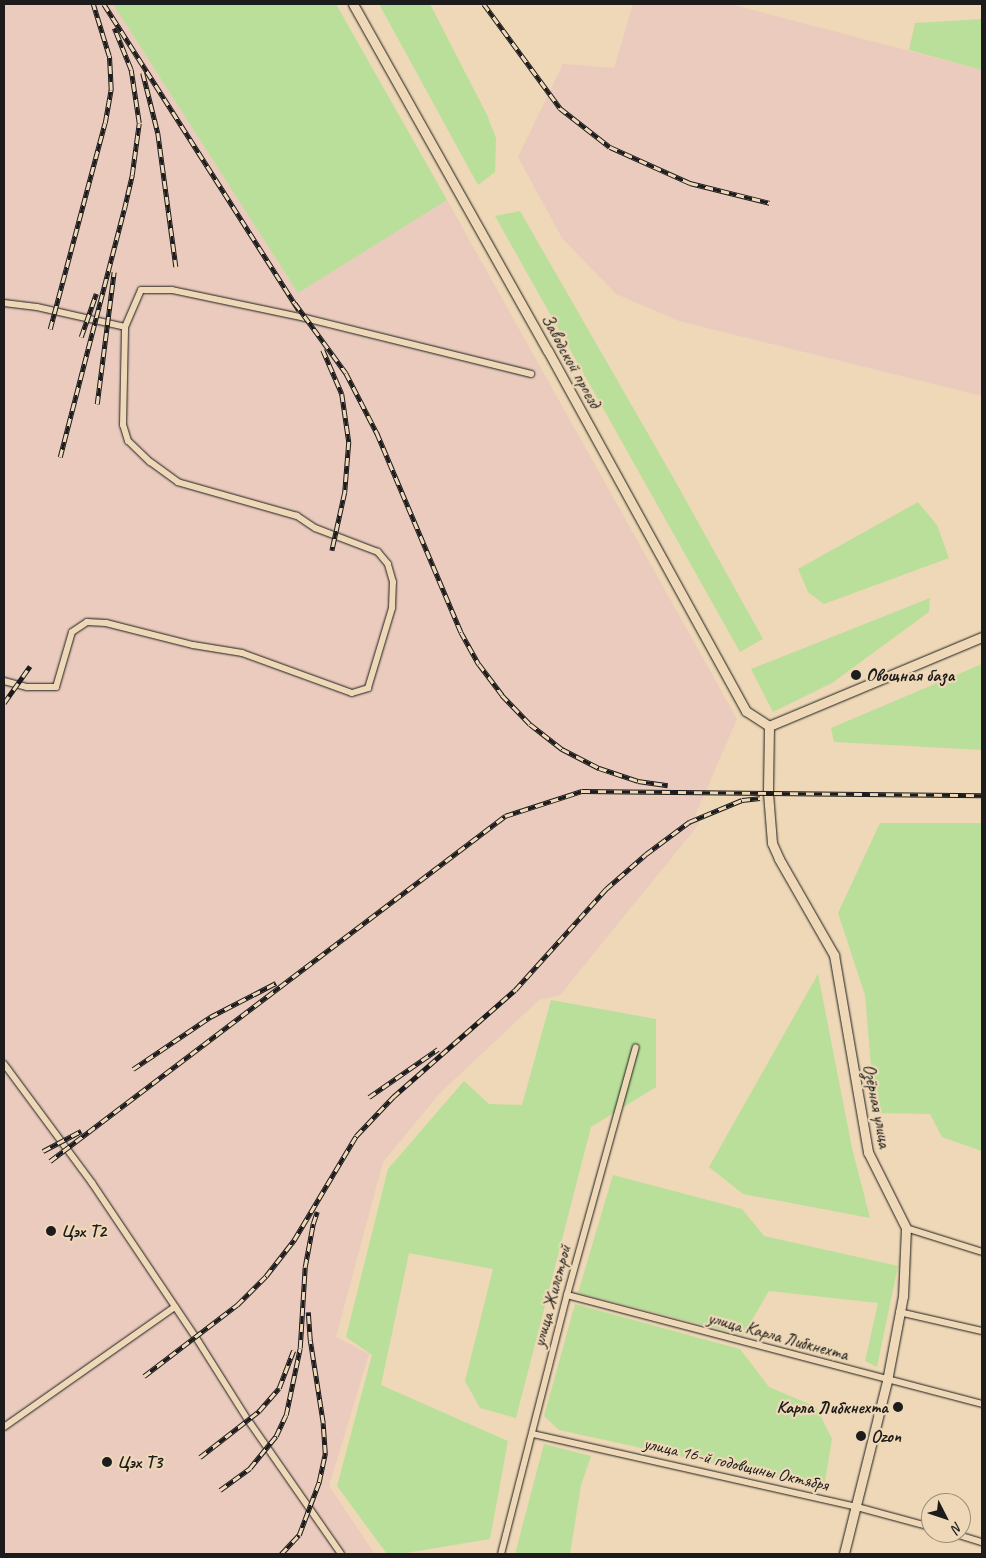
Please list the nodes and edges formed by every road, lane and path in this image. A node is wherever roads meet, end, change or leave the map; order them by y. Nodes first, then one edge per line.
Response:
1 (352, 4) edge
2 (4, 303) edge
3 (125, 327) junction
4 (531, 374) dead end
5 (982, 637) edge
6 (4, 681) edge
7 (769, 726) junction
8 (636, 1047) dead end
9 (4, 1064) edge
10 (906, 1228) junction
11 (982, 1252) edge
12 (567, 1295) junction
13 (175, 1307) junction
14 (899, 1312) junction
15 (982, 1331) edge
16 (887, 1381) junction
17 (982, 1404) edge
18 (4, 1426) edge
19 (533, 1434) junction
20 (857, 1507) junction
21 (921, 1524) edge
22 (341, 1554) edge
23 (501, 1554) edge
24 (844, 1554) edge

1 - 7 street, Заводской проезд
2 - 3 street
3 - 4 street
3 - 6 street
5 - 7 street
7 - 10 street, Озёрная улица
8 - 12 street, улица Жилстрой
9 - 13 street
10 - 11 street
10 - 14 street, Озёрная улица
12 - 16 street, улица Карла Либкнехта
12 - 19 street, улица Жилстрой
13 - 18 street
13 - 22 street
14 - 15 street
14 - 16 street, Озёрная улица
16 - 17 street, улица Карла Либкнехта
16 - 20 street, Озёрная улица
19 - 20 street, улица 16-й годовщины Октября
19 - 23 street, улица Жилстрой
20 - 21 street, улица 16-й годовщины Октября
20 - 24 street, Озёрная улица

